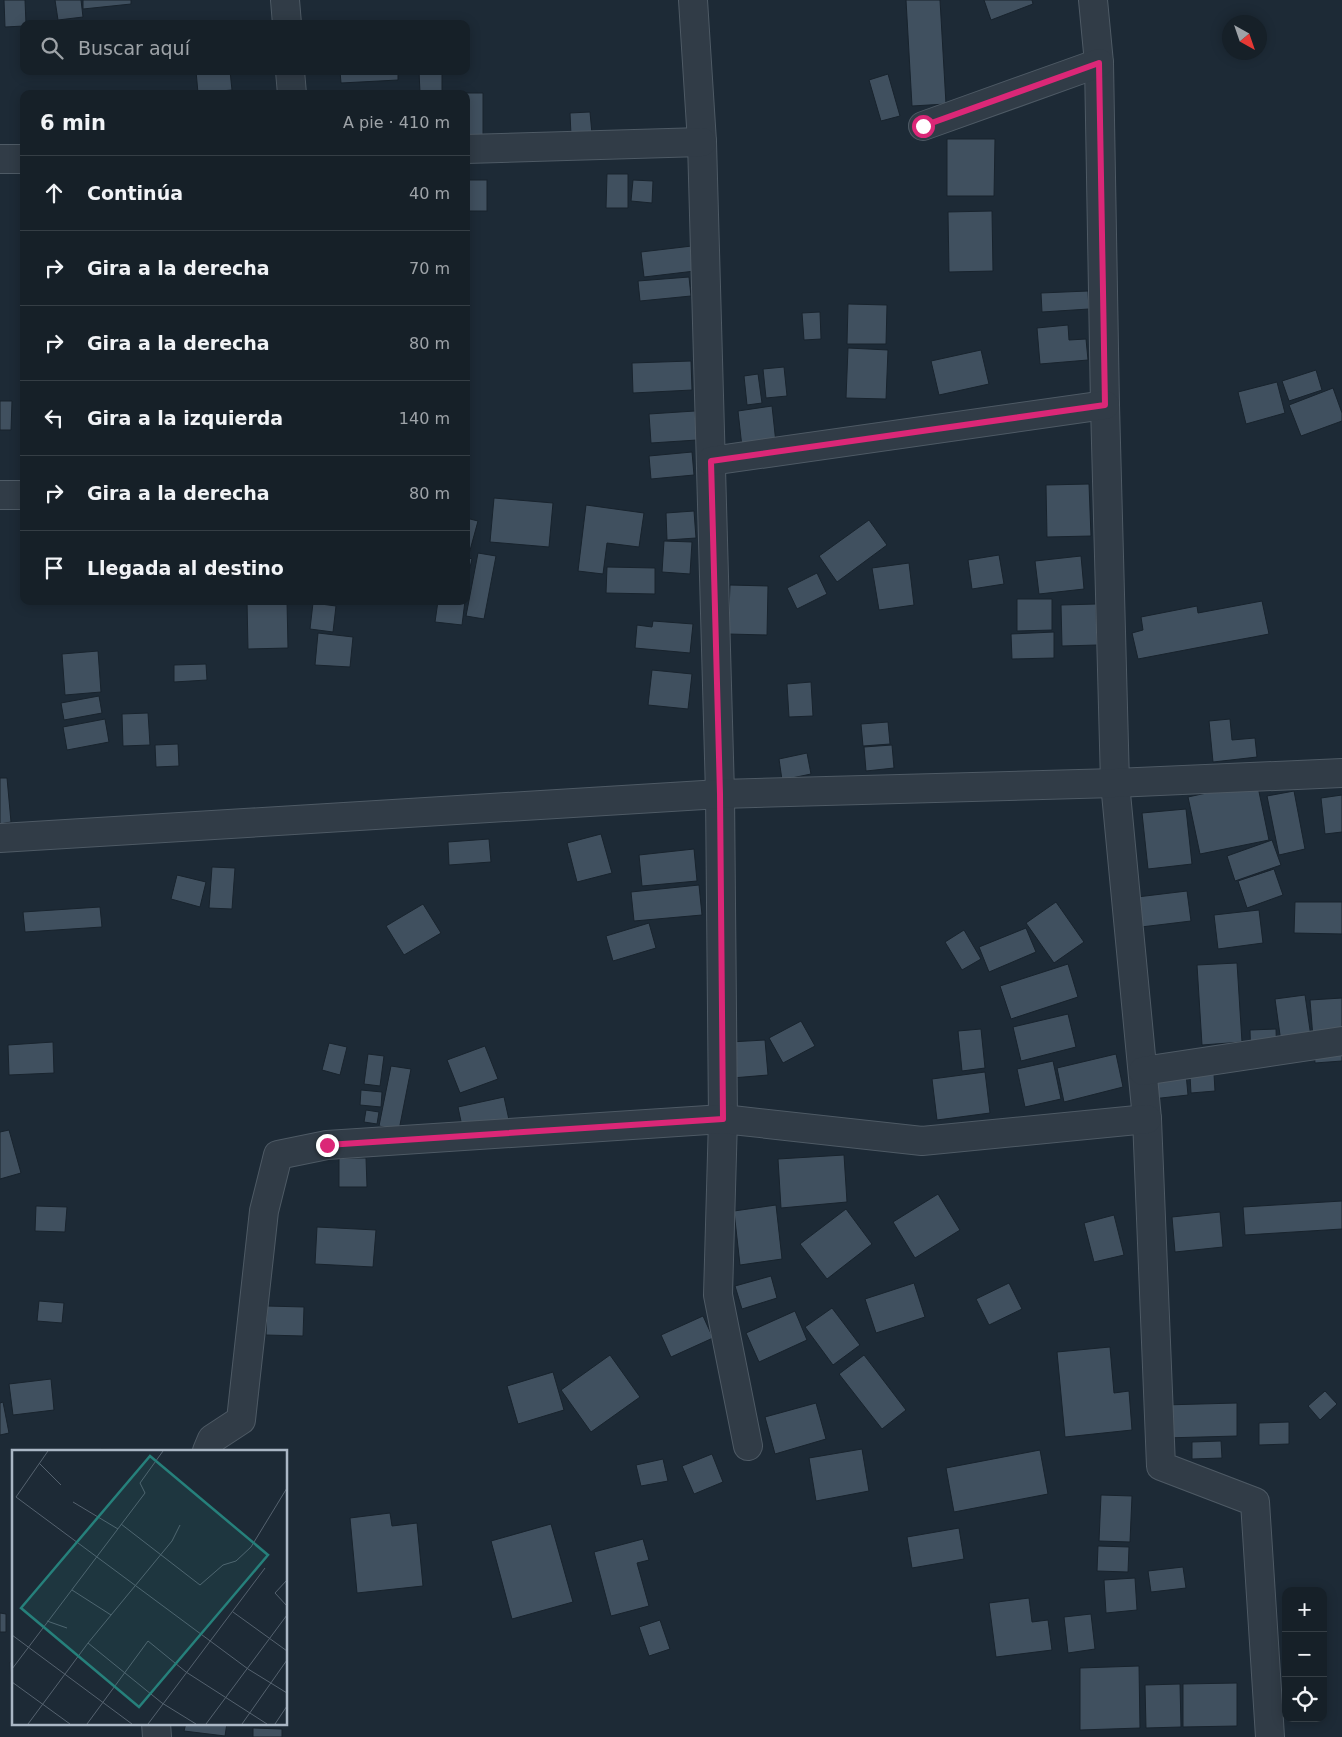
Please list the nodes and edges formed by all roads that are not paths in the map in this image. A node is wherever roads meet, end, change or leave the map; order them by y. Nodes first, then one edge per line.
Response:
1 (285, 0) edge
2 (693, 0) edge
3 (1093, 0) edge
4 (287, 20) edge
5 (1099, 63) junction
6 (290, 75) edge
7 (292, 90) edge
8 (923, 126) dead end
9 (702, 142) junction
10 (470, 149) edge
11 (0, 159) edge
12 (20, 159) edge
13 (1105, 405) junction
14 (711, 461) junction
15 (20, 495) edge
16 (0, 496) edge
17 (1342, 773) edge
18 (1115, 783) junction
19 (720, 794) junction
20 (0, 838) edge
21 (1342, 1040) edge
22 (1143, 1071) junction
23 (723, 1119) junction
24 (1147, 1119) junction
25 (748, 1446) dead end
26 (207, 1450) edge
27 (156, 1724) edge
28 (157, 1737) edge
29 (1270, 1737) edge

1 - 4 street
2 - 9 street
3 - 5 street
5 - 8 street
5 - 13 street
6 - 7 street
9 - 10 street
9 - 14 street
11 - 12 street
13 - 14 street
13 - 18 street
14 - 19 street
15 - 16 street
17 - 18 street
18 - 19 street
18 - 22 street
19 - 20 street
19 - 23 street
21 - 22 street
22 - 24 street
23 - 24 street
23 - 25 street
23 - 26 street
24 - 29 street
27 - 28 street

